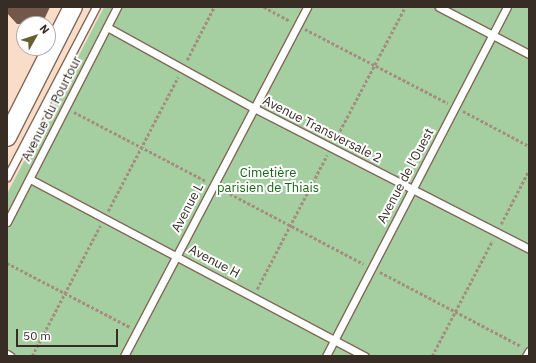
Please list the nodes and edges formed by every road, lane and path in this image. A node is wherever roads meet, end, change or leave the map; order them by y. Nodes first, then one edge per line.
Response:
1 (73, 7) edge
2 (96, 7) edge
3 (118, 7) edge
4 (214, 7) edge
5 (264, 7) edge
6 (306, 7) edge
7 (439, 7) edge
8 (507, 7) edge
9 (297, 25) junction
10 (107, 27) junction
11 (493, 35) junction
12 (529, 54) edge
13 (182, 68) junction
14 (455, 107) junction
15 (66, 108) junction
16 (254, 108) junction
17 (7, 137) edge
18 (529, 146) edge
19 (141, 148) junction
20 (529, 170) edge
21 (7, 177) edge
22 (30, 179) junction
23 (213, 185) junction
24 (412, 189) junction
25 (105, 218) junction
26 (7, 222) edge
27 (497, 232) junction
28 (529, 249) edge
29 (177, 255) junction
30 (7, 263) edge
31 (372, 268) junction
32 (65, 293) junction
33 (456, 312) junction
34 (138, 331) junction
35 (334, 340) junction
36 (522, 346) dead end
37 (529, 351) edge
38 (7, 354) edge
39 (10, 356) edge
40 (32, 356) edge
41 (124, 356) edge
42 (326, 356) edge
43 (365, 356) edge
44 (432, 356) edge
45 (526, 356) edge

1 - 17 street
2 - 21 lane
3 - 10 lane, Avenue du Pourtour
4 - 13 path
5 - 9 path
6 - 9 lane, Avenue L
7 - 11 lane
8 - 11 lane, Avenue de l'Ouest
9 - 14 path
9 - 16 lane, Avenue L
10 - 13 lane, Avenue Transversale 2
10 - 15 lane, Avenue du Pourtour
11 - 12 lane
11 - 14 lane, Avenue de l'Ouest
13 - 16 lane, Avenue Transversale 2
13 - 19 path
14 - 18 path
14 - 24 lane, Avenue de l'Ouest
15 - 19 path
15 - 22 lane, Avenue du Pourtour
16 - 23 lane, Avenue L
16 - 24 lane, Avenue Transversale 2
19 - 23 path
19 - 25 path
20 - 27 path
22 - 25 lane, Avenue H
22 - 26 lane, Avenue du Pourtour
23 - 29 lane, Avenue L
23 - 31 path
24 - 27 lane, Avenue Transversale 2
24 - 31 lane, Avenue de l'Ouest
25 - 29 lane, Avenue H
25 - 32 path
27 - 28 lane, Avenue Transversale 2
27 - 33 path
29 - 34 lane, Avenue L
29 - 35 lane, Avenue H
30 - 32 path
31 - 33 path
31 - 35 lane, Avenue de l'Ouest
32 - 34 path
32 - 40 path
33 - 36 path
33 - 44 path
34 - 41 lane, Avenue L
35 - 42 lane, Avenue de l'Ouest
35 - 43 lane, Avenue H
37 - 45 lane
38 - 39 lane

